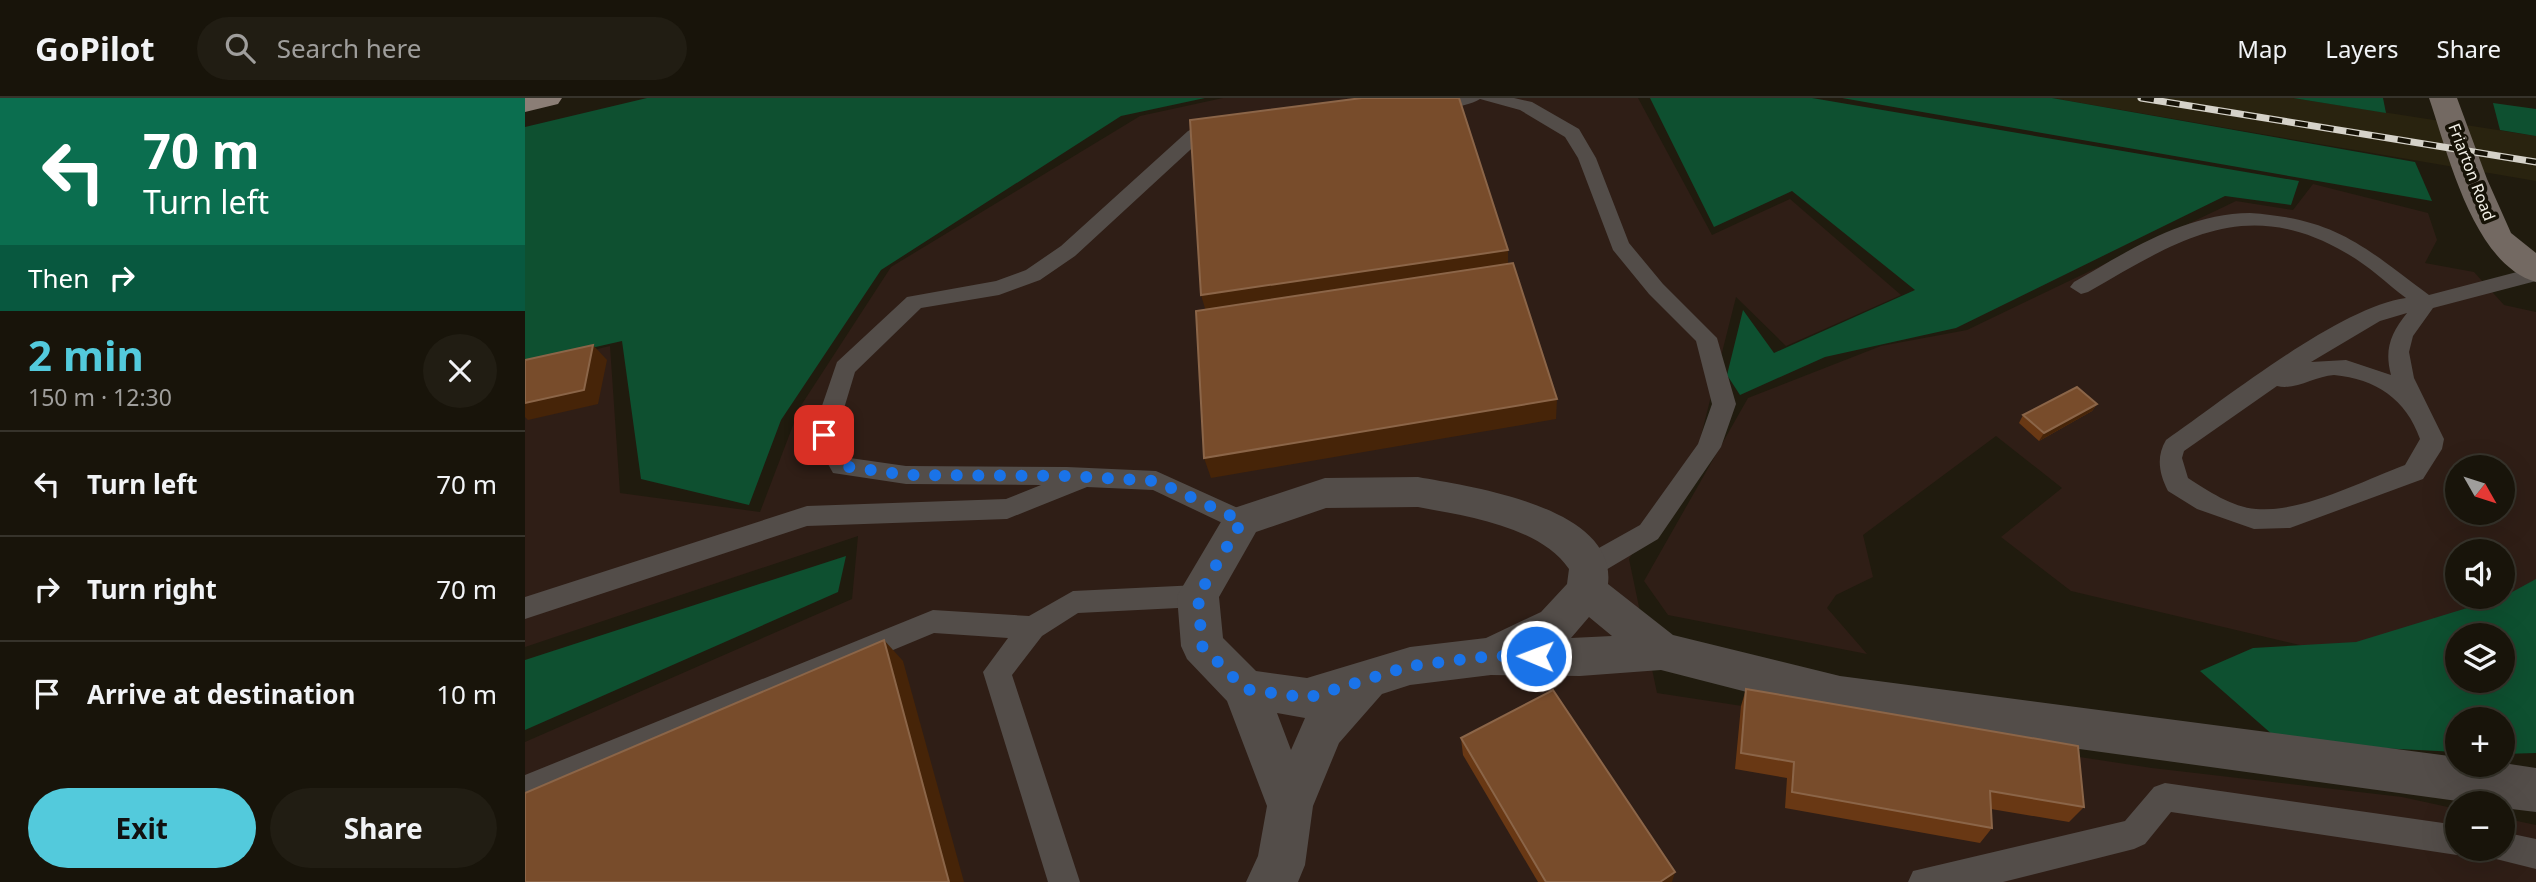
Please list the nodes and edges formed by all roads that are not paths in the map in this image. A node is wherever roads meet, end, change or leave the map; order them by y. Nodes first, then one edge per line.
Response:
1 (548, 98) edge
2 (1472, 98) edge
3 (1488, 98) edge
4 (525, 104) edge
5 (2446, 104) edge
6 (1402, 106) edge
7 (1236, 125) edge
8 (2536, 273) edge
9 (2081, 287) dead end
10 (2426, 303) junction
11 (2266, 383) junction
12 (2413, 400) junction
13 (1089, 477) junction
14 (1242, 521) junction
15 (1588, 579) junction
16 (1198, 596) junction
17 (525, 608) edge
18 (1033, 628) junction
19 (1661, 651) junction
20 (1491, 656) junction
21 (1366, 680) junction
22 (1245, 689) junction
23 (525, 789) edge
24 (2536, 790) edge
25 (1290, 806) junction
26 (2445, 839) edge
27 (2515, 850) edge
28 (2536, 854) edge
29 (1063, 882) edge
30 (1270, 882) edge
31 (1924, 882) edge

1 - 4 main road
2 - 6 lane
3 - 15 lane
5 - 8 street, Friarton Road
7 - 13 lane
8 - 10 lane
9 - 10 lane
10 - 11 lane
10 - 12 lane
11 - 12 lane
11 - 12 lane
13 - 14 lane
13 - 17 lane
14 - 15 street
14 - 16 street
15 - 19 street
15 - 20 street
16 - 18 lane
16 - 22 street
18 - 23 lane
18 - 29 lane
19 - 20 street
19 - 24 street
20 - 21 street
21 - 22 street
21 - 25 street
22 - 25 street
25 - 30 street
26 - 31 lane
27 - 28 lane

